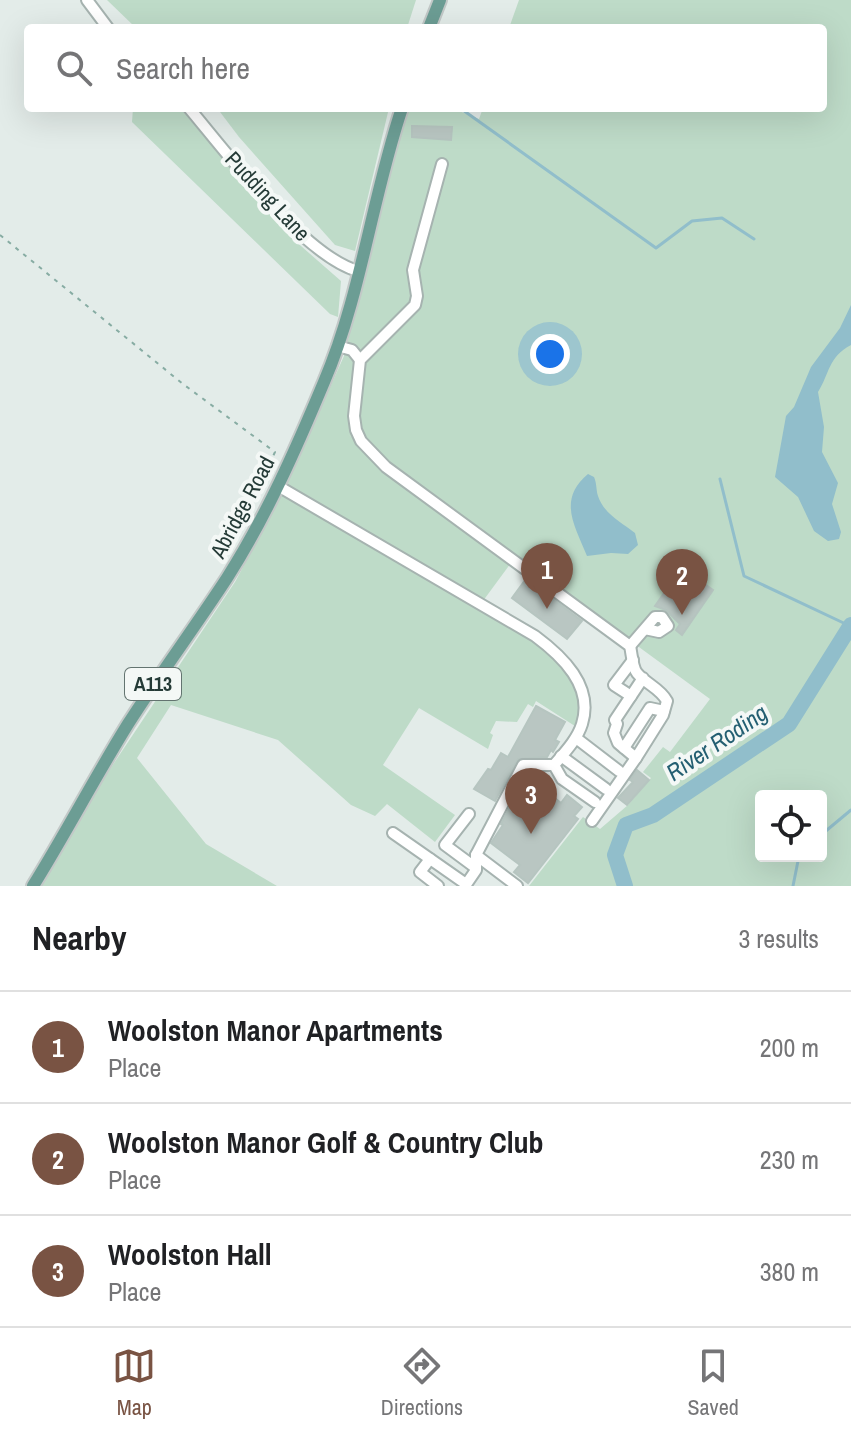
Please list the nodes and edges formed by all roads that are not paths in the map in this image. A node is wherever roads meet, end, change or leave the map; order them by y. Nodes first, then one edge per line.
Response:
1 (87, 0) edge
2 (440, 0) edge
3 (105, 24) edge
4 (431, 24) edge
5 (192, 112) edge
6 (401, 112) edge
7 (442, 164) dead end
8 (358, 271) junction
9 (337, 346) junction
10 (360, 360) junction
11 (280, 483) junction
12 (645, 629) dead end
13 (630, 646) junction
14 (633, 660) junction
15 (643, 678) junction
16 (631, 696) junction
17 (664, 711) junction
18 (576, 738) junction
19 (624, 748) junction
20 (636, 758) junction
21 (558, 761) junction
22 (619, 771) dead end
23 (606, 789) dead end
24 (595, 802) dead end
25 (469, 814) dead end
26 (592, 821) dead end
27 (393, 833) dead end
28 (476, 855) junction
29 (430, 859) junction
30 (476, 868) junction
31 (465, 885) edge
32 (33, 886) edge
33 (438, 886) edge
34 (517, 886) edge

1 - 3 street
2 - 4 main road
5 - 8 street, Pudding Lane
6 - 8 main road, Abridge Road / A113
7 - 10 street
8 - 9 main road, Abridge Road / A113
9 - 10 street
9 - 11 main road, Abridge Road / A113
10 - 13 street
11 - 18 street
11 - 32 main road, Abridge Road / A113
12 - 13 street
13 - 14 street
14 - 15 street
14 - 16 street
15 - 16 street
15 - 17 street
16 - 19 street
17 - 19 street
17 - 20 street
18 - 21 street
18 - 22 street
19 - 20 street
20 - 26 street
21 - 23 street
21 - 24 street
21 - 28 street
25 - 30 street
27 - 29 street
28 - 30 street
28 - 34 street
29 - 31 street
29 - 33 street
30 - 31 street

